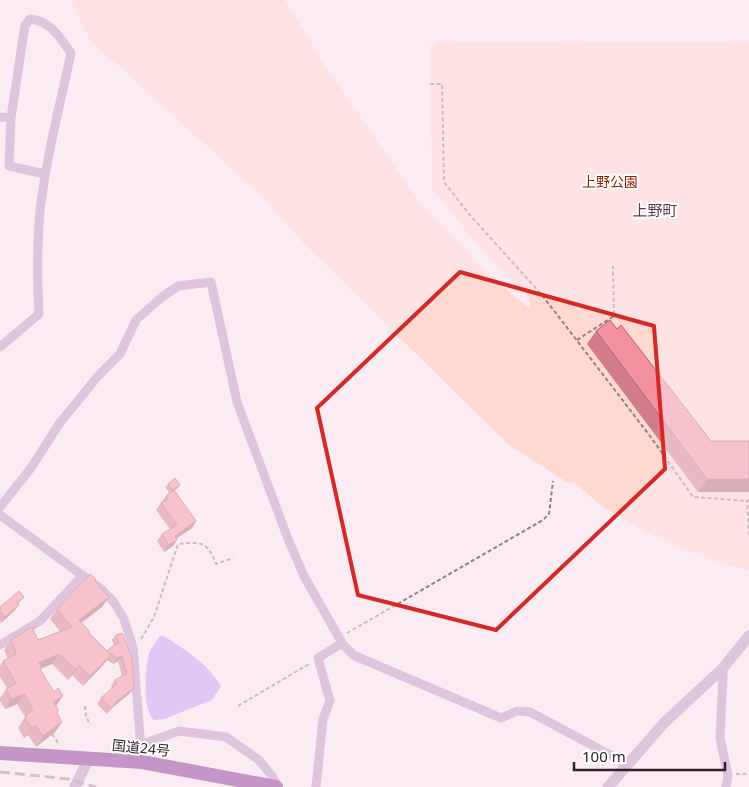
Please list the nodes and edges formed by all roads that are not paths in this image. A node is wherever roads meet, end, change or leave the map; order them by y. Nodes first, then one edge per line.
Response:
1 (0, 117) edge
2 (11, 118) junction
3 (45, 174) junction
4 (0, 347) edge
5 (0, 507) edge
6 (0, 515) edge
7 (83, 575) junction
8 (749, 636) edge
9 (341, 640) junction
10 (0, 645) edge
11 (722, 669) junction
12 (140, 745) junction
13 (0, 753) edge
14 (88, 760) junction
15 (142, 762) junction
16 (628, 764) junction
17 (75, 787) edge
18 (277, 787) edge
19 (316, 787) edge
20 (608, 787) edge
21 (726, 787) edge

1 - 2 street
2 - 3 street
2 - 3 street
3 - 4 street
5 - 9 street
6 - 7 street
7 - 10 street
7 - 12 street
8 - 11 street
9 - 16 street
9 - 19 street
11 - 16 street
11 - 21 street
12 - 15 street
12 - 18 street
13 - 14 highway, 国道24号
14 - 15 highway, 国道24号
14 - 17 street
15 - 18 highway, 国道24号
16 - 20 street

